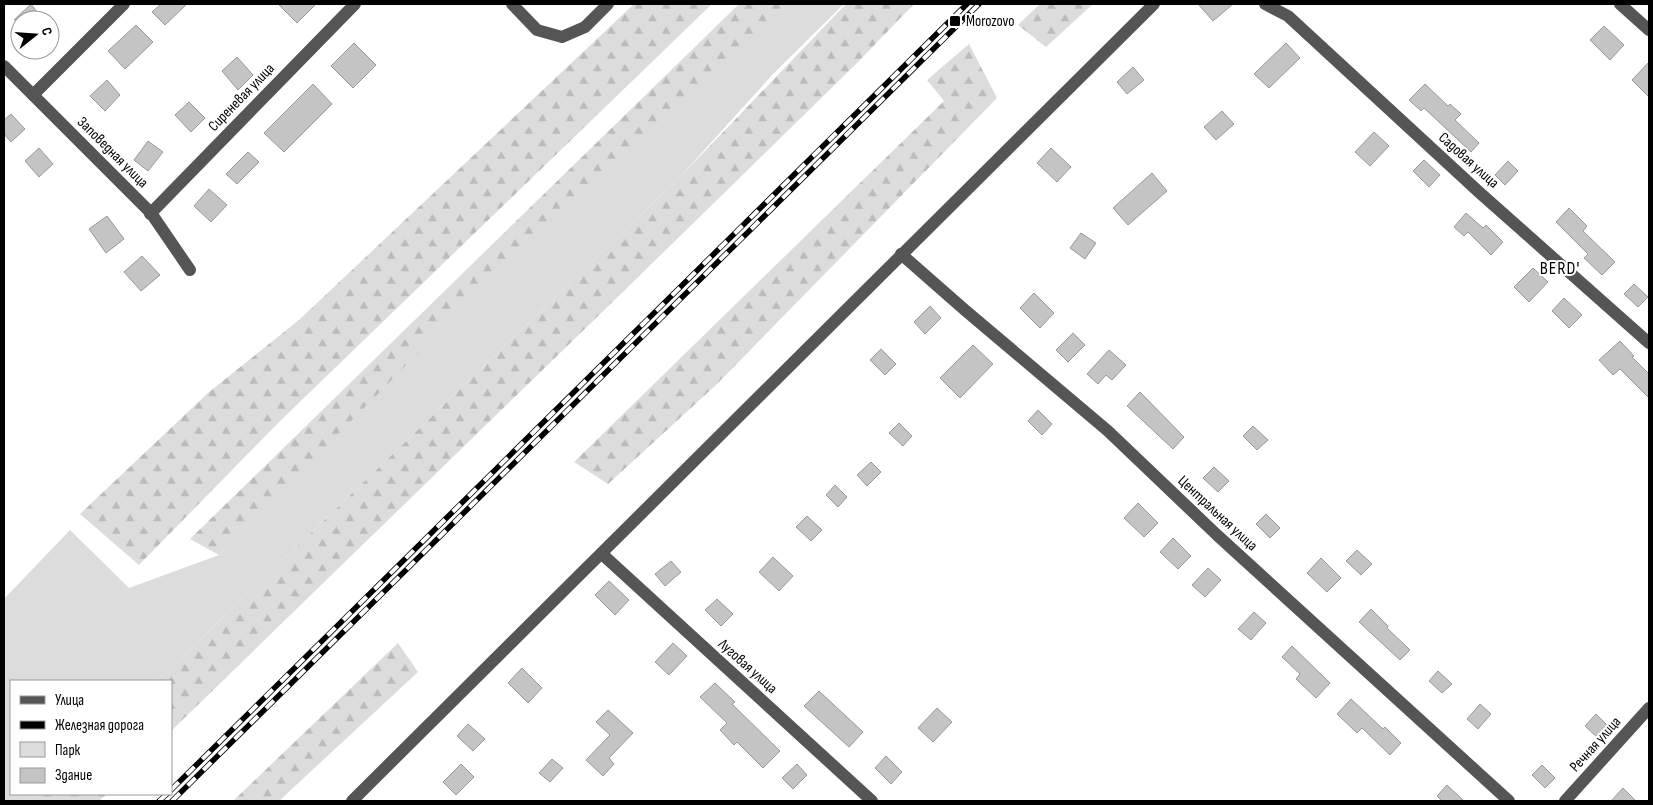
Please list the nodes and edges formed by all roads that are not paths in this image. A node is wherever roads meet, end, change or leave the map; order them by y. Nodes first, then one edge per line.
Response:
1 (124, 4) edge
2 (356, 4) edge
3 (512, 4) edge
4 (608, 4) edge
5 (1154, 4) edge
6 (1265, 4) edge
7 (1620, 4) edge
8 (1649, 30) edge
9 (4, 66) edge
10 (33, 95) junction
11 (150, 213) junction
12 (901, 254) junction
13 (190, 270) dead end
14 (1649, 343) edge
15 (602, 554) junction
16 (1649, 708) edge
17 (352, 801) edge
18 (872, 801) edge
19 (1508, 801) edge
20 (1565, 801) edge

1 - 10 street
2 - 11 street, Сиреневая улица
3 - 4 street
5 - 12 street
6 - 14 street, Садовая улица
7 - 8 street
9 - 10 street, Заповедная улица
10 - 11 street, Заповедная улица
11 - 13 street, Заповедная улица
12 - 15 street
12 - 19 street, Центральная улица
15 - 17 street
15 - 18 street, Луговая улица
16 - 20 street, Речная улица

